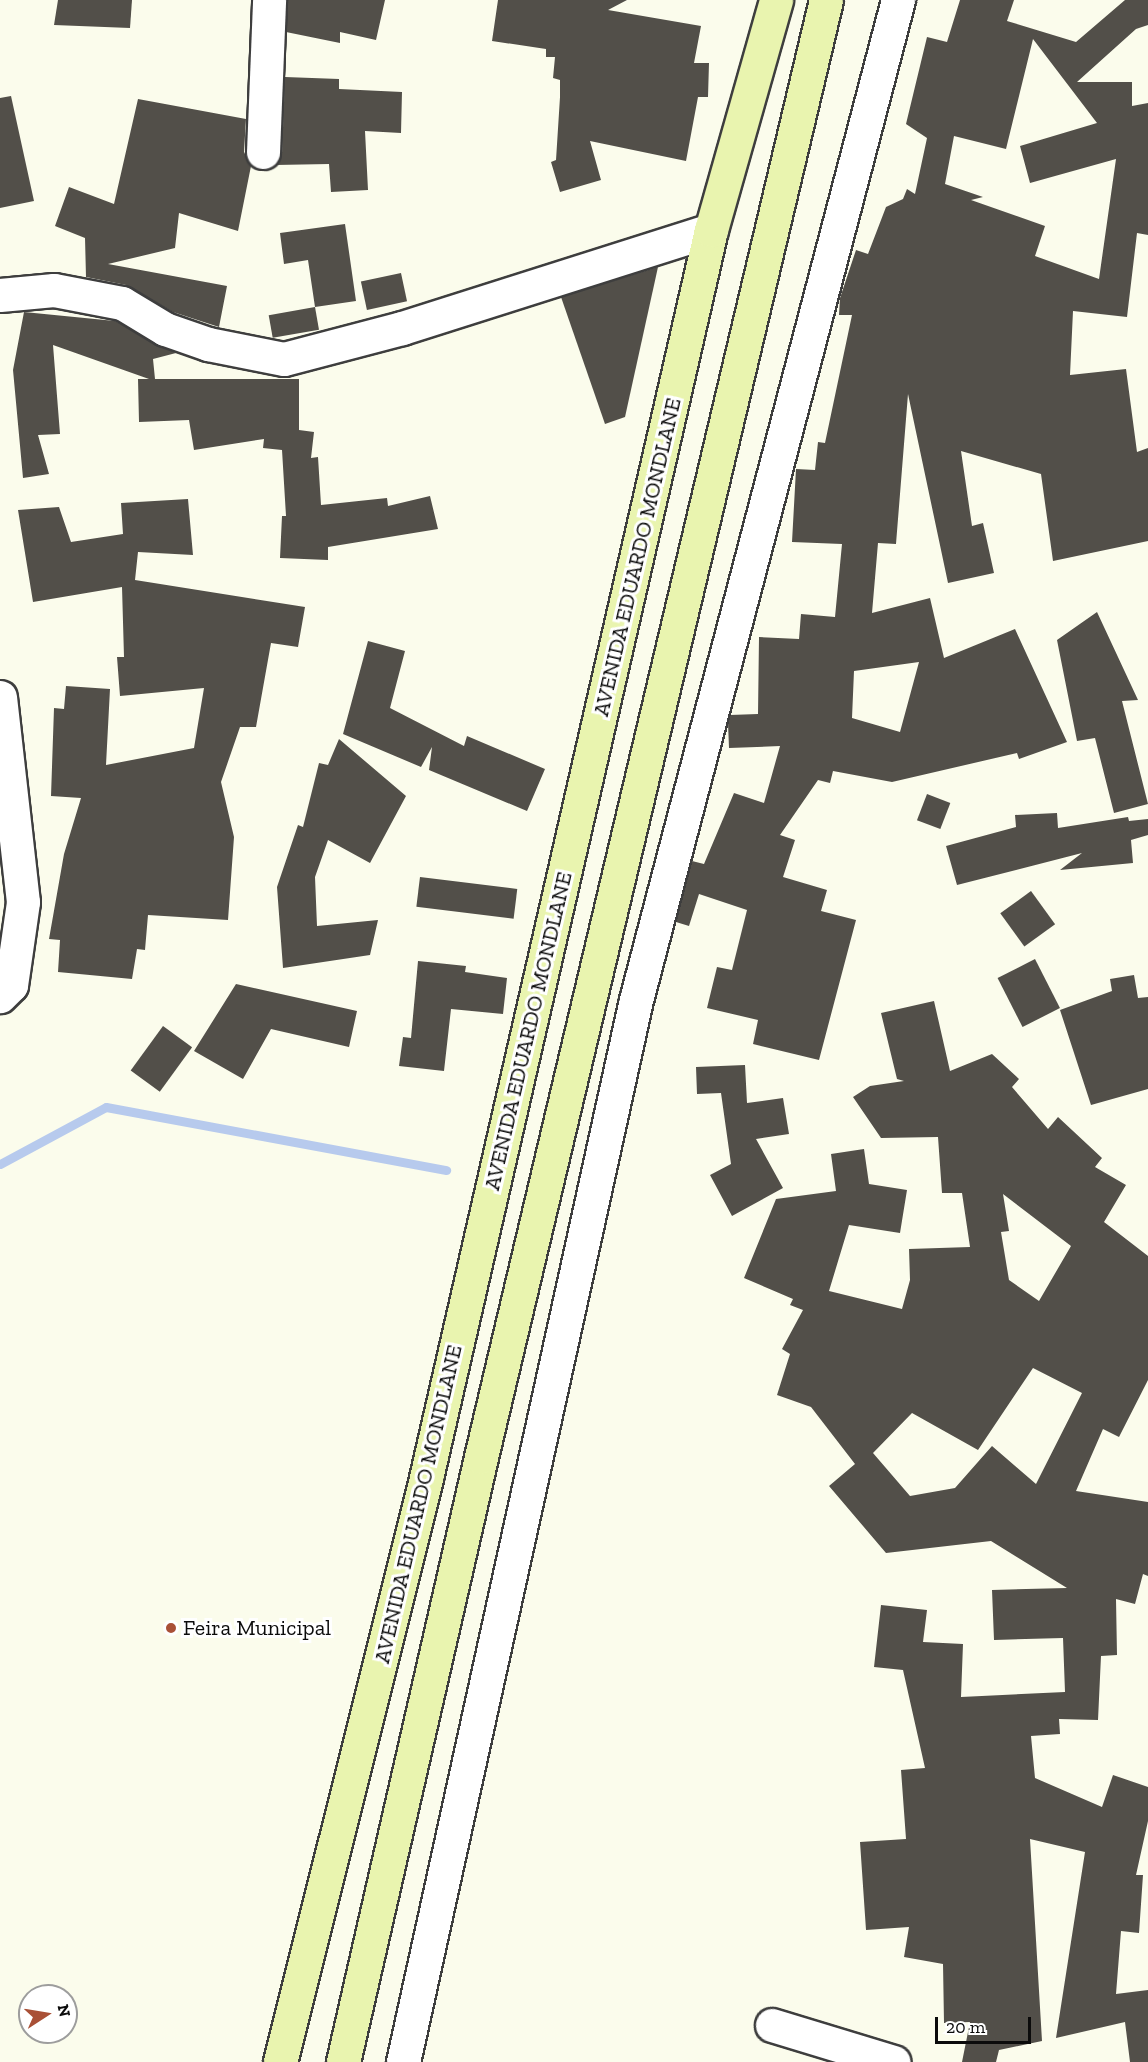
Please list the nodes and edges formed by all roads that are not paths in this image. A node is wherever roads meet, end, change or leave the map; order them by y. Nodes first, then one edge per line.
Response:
1 (269, 0) edge
2 (776, 0) edge
3 (826, 0) edge
4 (898, 0) edge
5 (262, 153) dead end
6 (711, 230) junction
7 (0, 295) edge
8 (0, 697) edge
9 (0, 996) edge
10 (771, 2025) dead end
11 (280, 2062) edge
12 (343, 2062) edge
13 (403, 2062) edge
14 (894, 2062) edge

1 - 5 street
2 - 6 main road, AVENIDA EDUARDO MONDLANE
3 - 12 main road
4 - 13 street
6 - 7 street
6 - 11 main road, AVENIDA EDUARDO MONDLANE
8 - 9 street
10 - 14 street

